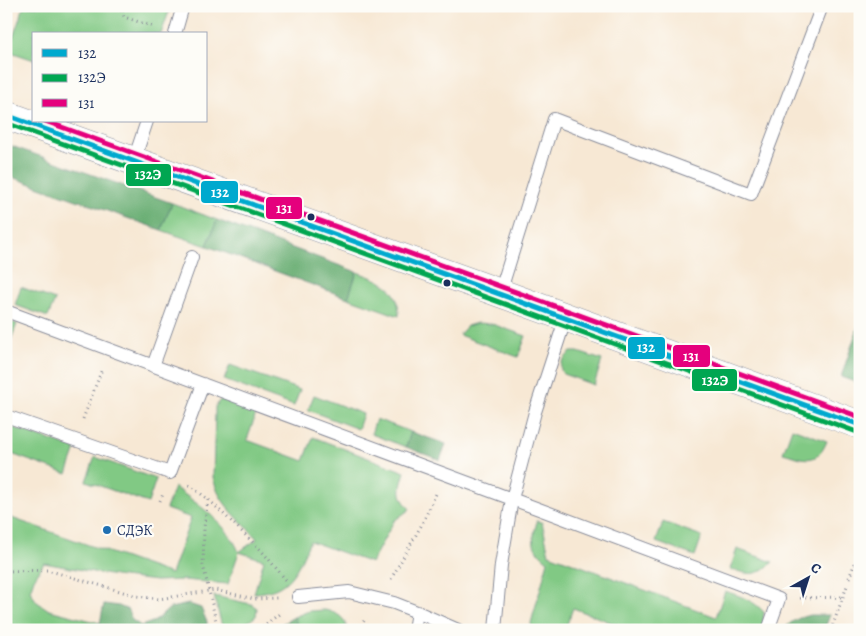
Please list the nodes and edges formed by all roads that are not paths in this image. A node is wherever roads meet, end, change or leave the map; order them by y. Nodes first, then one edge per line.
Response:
1 (183, 6) edge
2 (822, 6) edge
3 (176, 32) edge
4 (6, 115) edge
5 (147, 122) edge
6 (134, 160) junction
7 (192, 257) dead end
8 (500, 292) junction
9 (6, 311) edge
10 (566, 316) junction
11 (153, 366) junction
12 (203, 384) junction
13 (6, 416) edge
14 (860, 425) edge
15 (512, 499) junction
16 (298, 597) road end
17 (417, 612) junction
18 (414, 630) edge
19 (458, 630) edge
20 (495, 630) edge
21 (768, 630) edge

1 - 3 lane
2 - 8 lane
4 - 6 street
5 - 6 lane
6 - 8 street
7 - 11 lane
8 - 10 street
9 - 11 lane
10 - 14 street
10 - 15 lane
11 - 12 lane
12 - 13 lane
12 - 15 lane
15 - 20 lane
15 - 21 lane
16 - 17 lane
17 - 18 lane
17 - 19 lane

